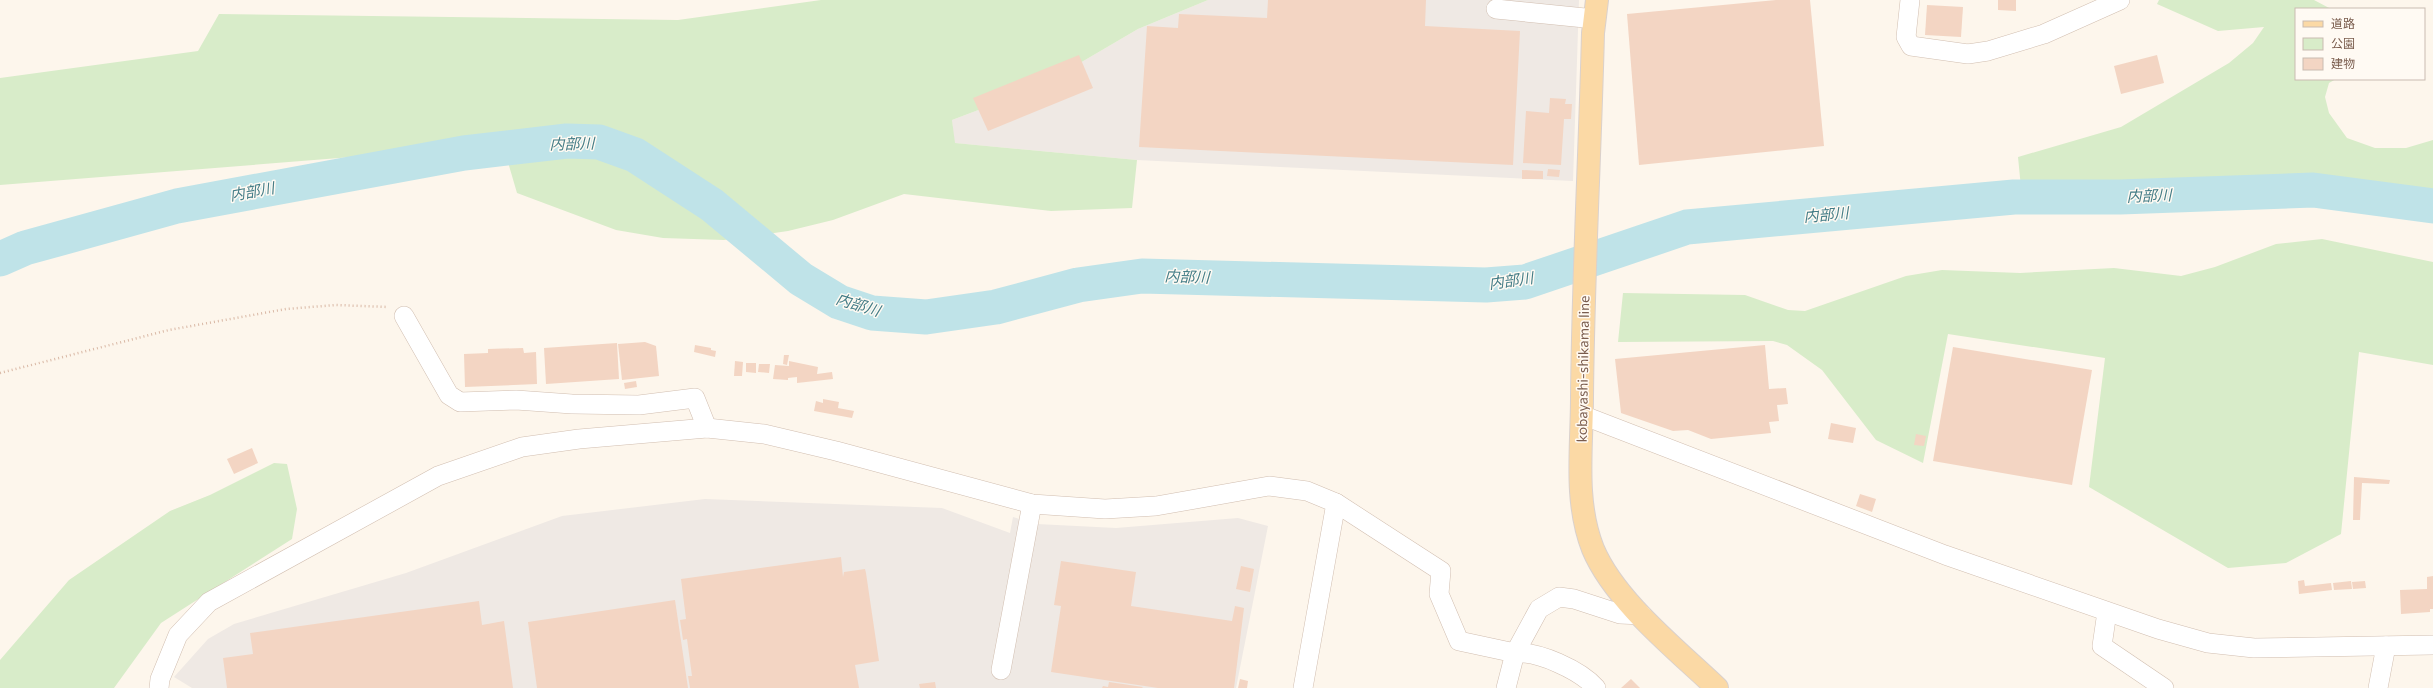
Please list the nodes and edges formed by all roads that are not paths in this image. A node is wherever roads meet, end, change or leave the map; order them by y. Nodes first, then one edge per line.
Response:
1 (1910, 0) edge
2 (2120, 0) edge
3 (1496, 9) dead end
4 (1596, 9) edge
5 (404, 316) road end
6 (1582, 415) junction
7 (707, 428) junction
8 (1336, 503) junction
9 (1032, 504) junction
10 (2107, 612) junction
11 (1642, 615) junction
12 (2433, 645) edge
13 (2386, 646) junction
14 (1515, 653) junction
15 (1001, 670) dead end
16 (159, 688) edge
17 (1303, 688) edge
18 (1506, 688) edge
19 (1596, 688) edge
20 (1717, 688) edge
21 (2164, 688) edge
22 (2378, 688) edge

1 - 2 street
3 - 4 street
4 - 6 main road, kobayashi-shikama line
5 - 7 street
6 - 10 street
6 - 11 main road, kobayashi-shikama line
7 - 9 street
7 - 16 street
8 - 9 street
8 - 14 street
8 - 17 street
9 - 15 street
10 - 13 street
10 - 21 street
11 - 14 street
11 - 20 main road, kobayashi-shikama line
12 - 13 street
13 - 22 street
14 - 18 street
14 - 19 street

